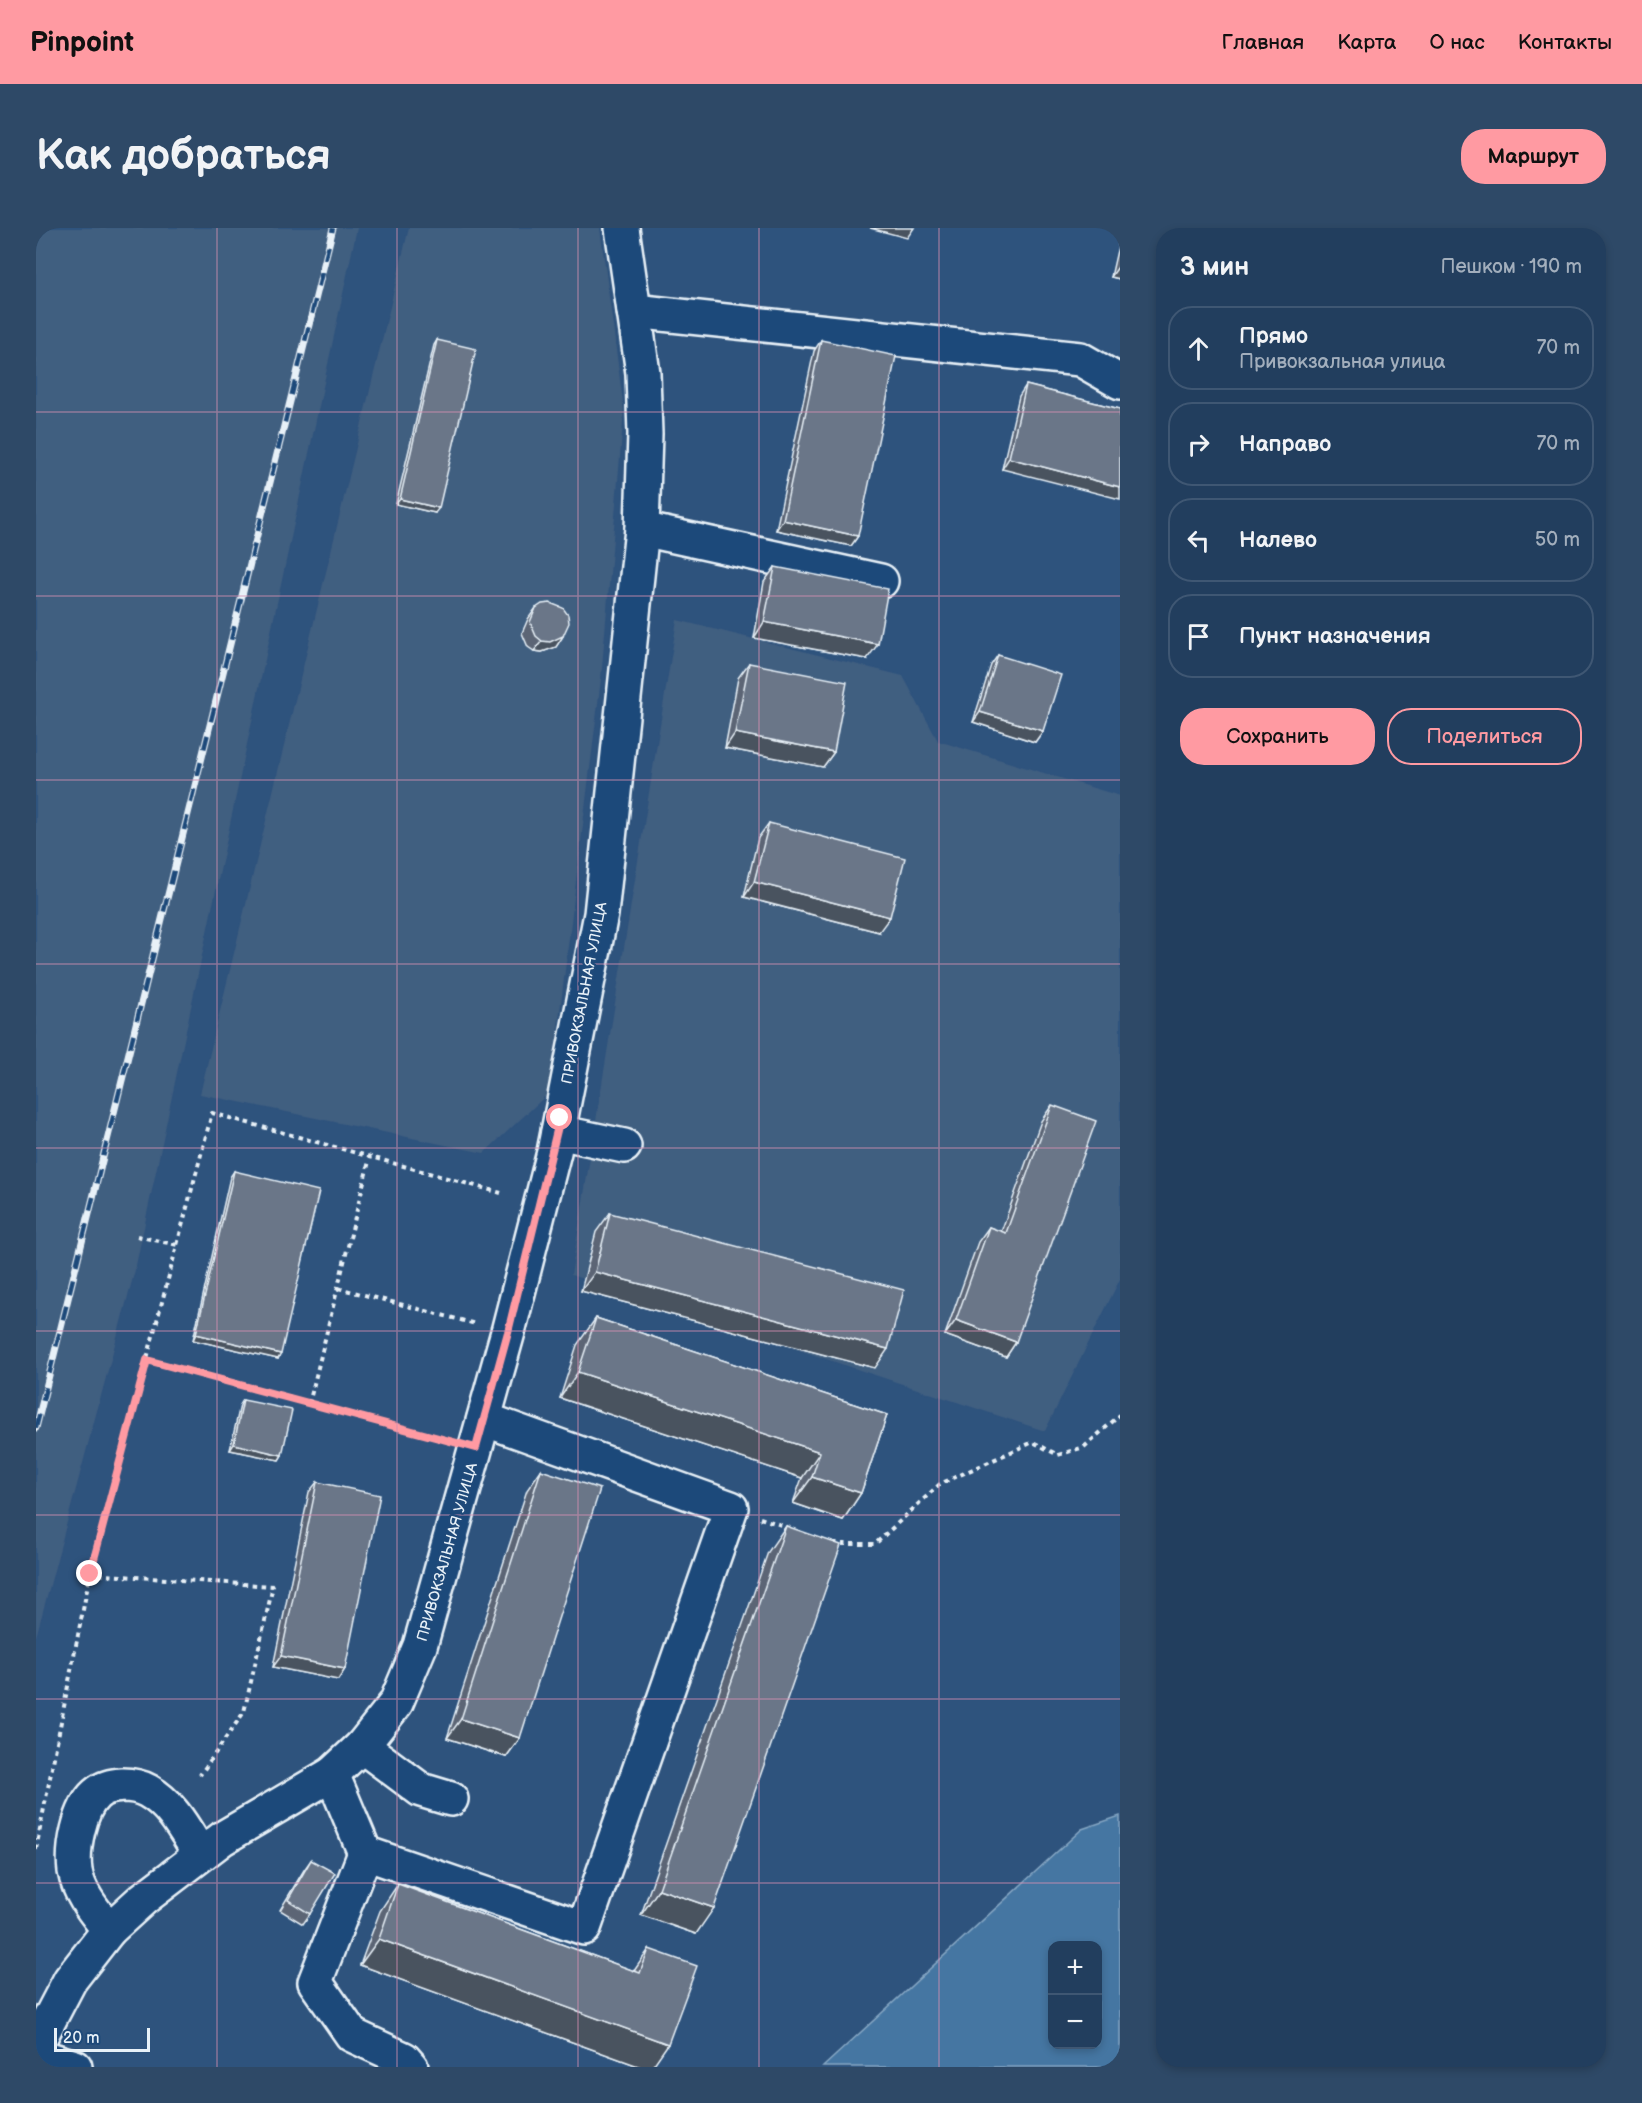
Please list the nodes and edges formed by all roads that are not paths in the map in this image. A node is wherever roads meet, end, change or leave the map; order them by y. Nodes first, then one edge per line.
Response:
1 (622, 228) edge
2 (634, 311) junction
3 (1120, 382) edge
4 (642, 529) junction
5 (881, 581) dead end
6 (558, 1132) junction
7 (624, 1146) dead end
8 (480, 1434) junction
9 (362, 1746) junction
10 (332, 1774) junction
11 (451, 1799) dead end
12 (365, 1853) junction
13 (200, 1854) junction
14 (109, 1930) junction
15 (36, 2045) edge
16 (36, 2055) edge
17 (75, 2067) edge
18 (411, 2067) edge

1 - 2 main road, ПРИВОКЗАЛЬНАЯ УЛИЦА
2 - 3 main road
2 - 4 main road, ПРИВОКЗАЛЬНАЯ УЛИЦА
4 - 5 main road
4 - 6 main road, ПРИВОКЗАЛЬНАЯ УЛИЦА
6 - 7 main road
6 - 8 main road, ПРИВОКЗАЛЬНАЯ УЛИЦА
8 - 9 main road, ПРИВОКЗАЛЬНАЯ УЛИЦА
8 - 12 main road
9 - 10 main road, ПРИВОКЗАЛЬНАЯ УЛИЦА
9 - 11 main road
10 - 12 main road
10 - 13 main road, ПРИВОКЗАЛЬНАЯ УЛИЦА
12 - 18 main road
13 - 14 main road, ПРИВОКЗАЛЬНАЯ УЛИЦА
13 - 14 main road
14 - 15 main road, ПРИВОКЗАЛЬНАЯ УЛИЦА
16 - 17 main road

